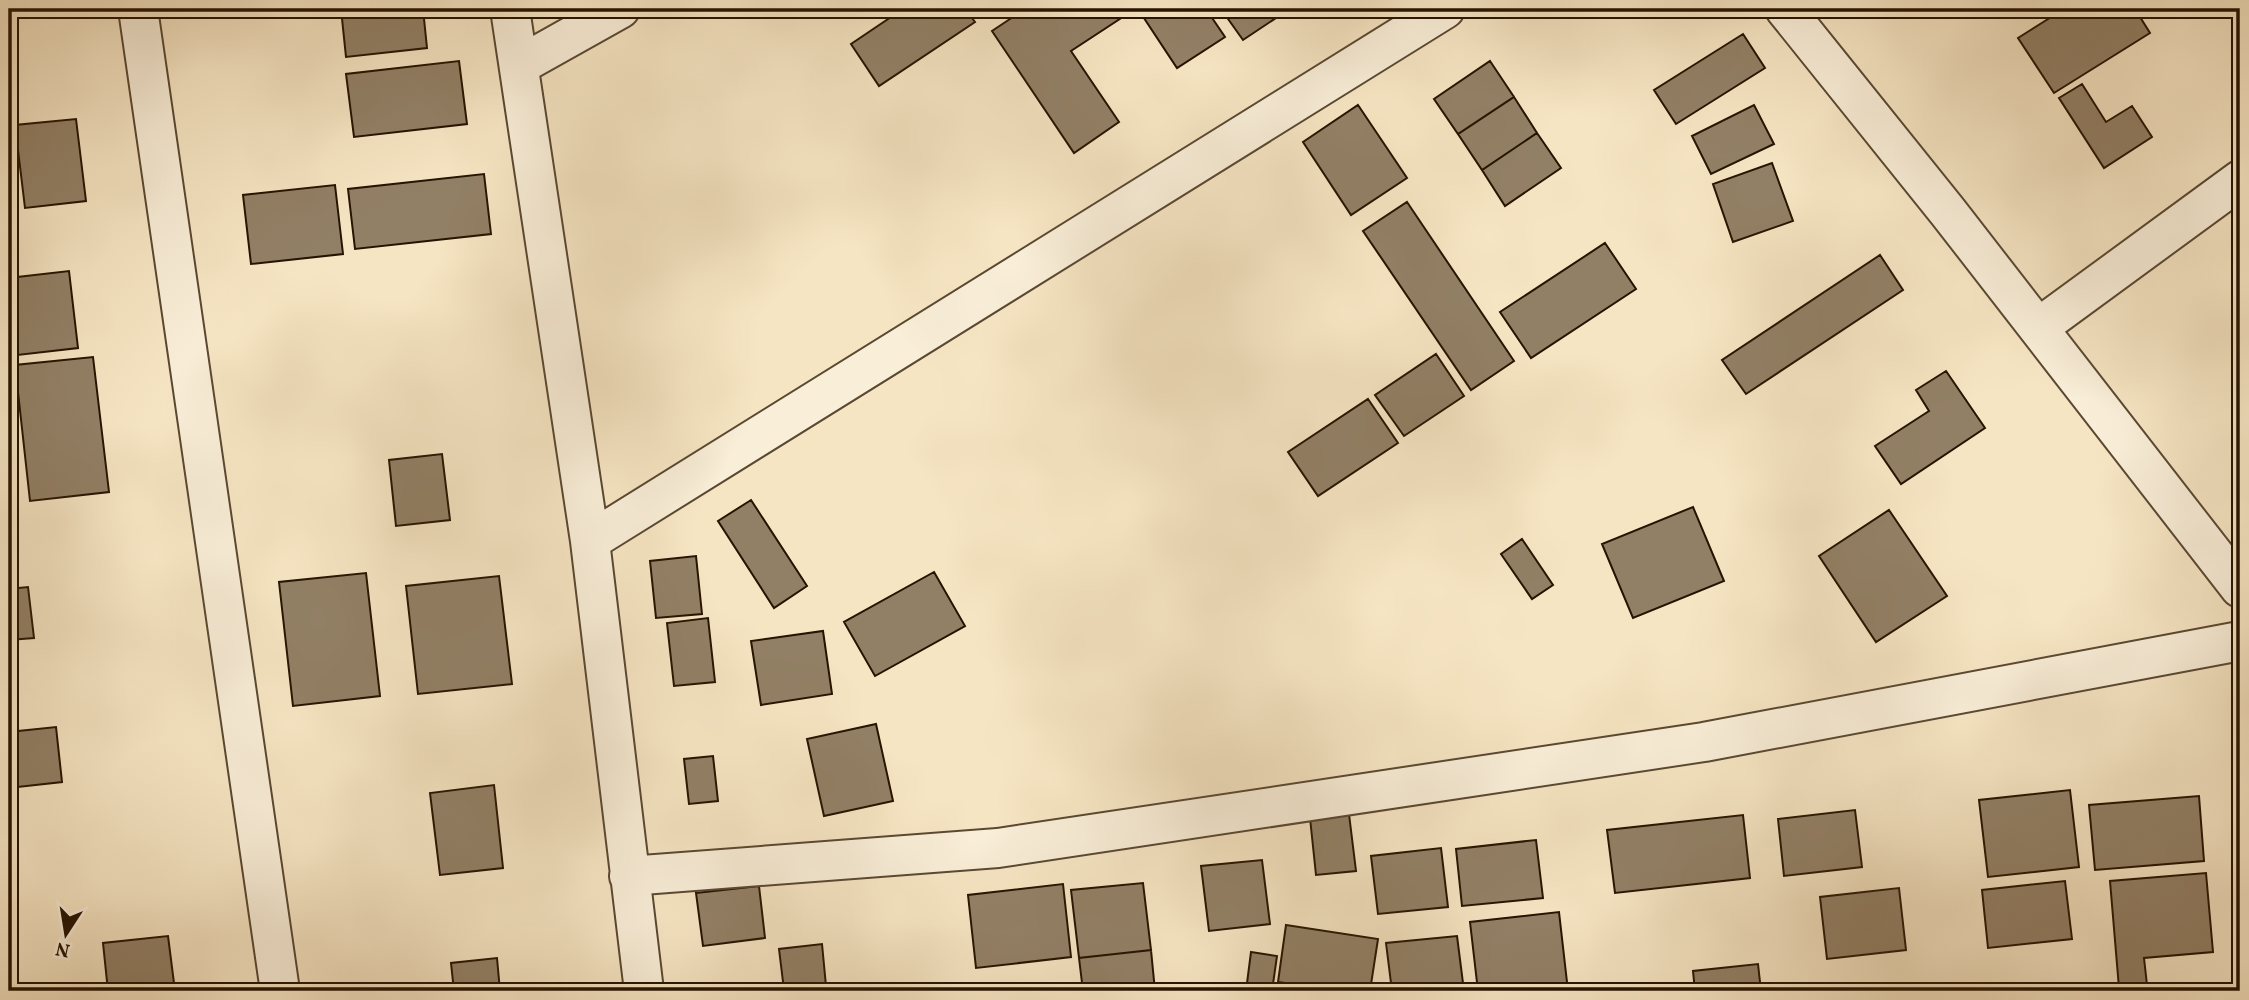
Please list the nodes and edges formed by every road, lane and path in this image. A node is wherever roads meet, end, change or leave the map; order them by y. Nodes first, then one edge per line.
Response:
1 (138, 9) edge
2 (510, 9) edge
3 (620, 9) edge
4 (1445, 9) edge
5 (1785, 9) edge
6 (520, 65) junction
7 (2240, 180) edge
8 (2038, 328) junction
9 (590, 541) junction
10 (2240, 588) edge
11 (2240, 641) edge
12 (629, 876) junction
13 (280, 991) edge
14 (644, 991) edge

1 - 13 street
2 - 6 street
3 - 6 street
4 - 9 street
5 - 8 street
6 - 9 street
7 - 8 street
8 - 10 street
9 - 12 street
11 - 12 street
12 - 14 street

